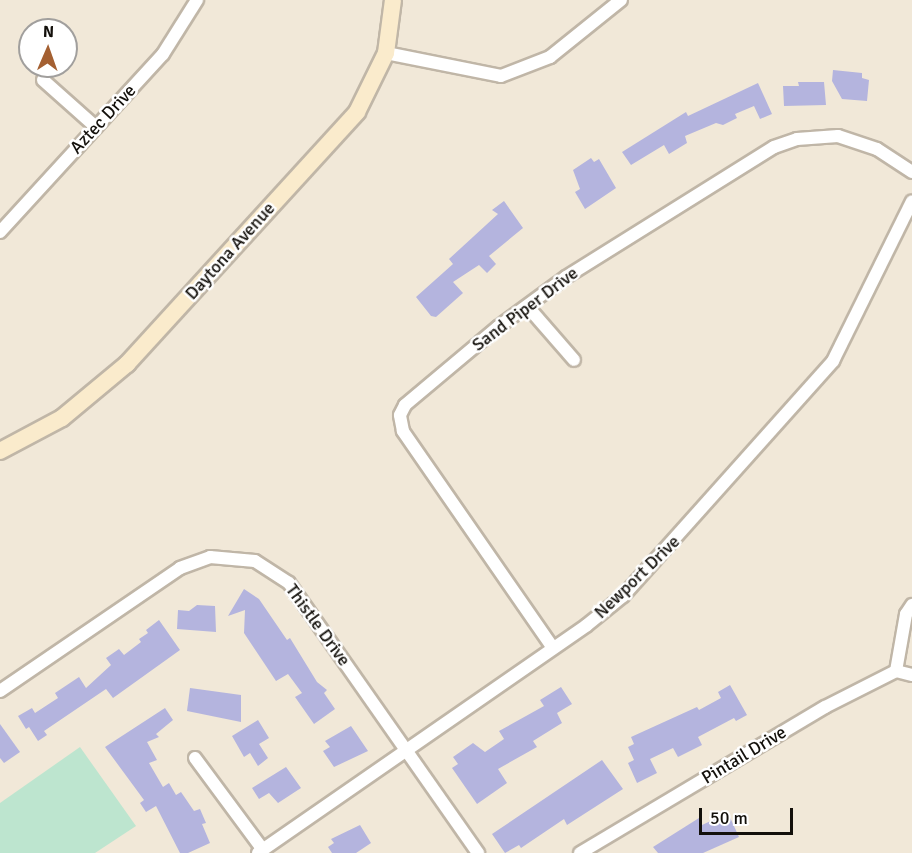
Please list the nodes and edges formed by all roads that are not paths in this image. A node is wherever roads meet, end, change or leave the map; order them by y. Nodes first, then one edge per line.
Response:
1 (197, 0) edge
2 (393, 0) edge
3 (621, 0) edge
4 (386, 52) junction
5 (43, 80) dead end
6 (96, 127) junction
7 (912, 172) edge
8 (912, 201) edge
9 (0, 232) edge
10 (528, 307) junction
11 (574, 360) dead end
12 (0, 451) edge
13 (912, 605) edge
14 (553, 648) junction
15 (896, 671) junction
16 (912, 675) edge
17 (0, 690) edge
18 (408, 749) junction
19 (195, 758) dead end
20 (260, 851) edge
21 (478, 853) edge
22 (580, 853) edge

1 - 6 street, Aztec Drive
2 - 4 street, Daytona Avenue
3 - 4 street
4 - 12 street, Daytona Avenue
5 - 6 street
6 - 9 street, Aztec Drive
7 - 10 street, Sand Piper Drive
8 - 14 street, Newport Drive
10 - 11 street
10 - 14 street, Sand Piper Drive
13 - 15 street
14 - 18 street, Newport Drive
15 - 16 street
15 - 22 street, Pintail Drive
17 - 18 street, Thistle Drive
18 - 20 street, Newport Drive
18 - 21 street, Thistle Drive
19 - 20 street

